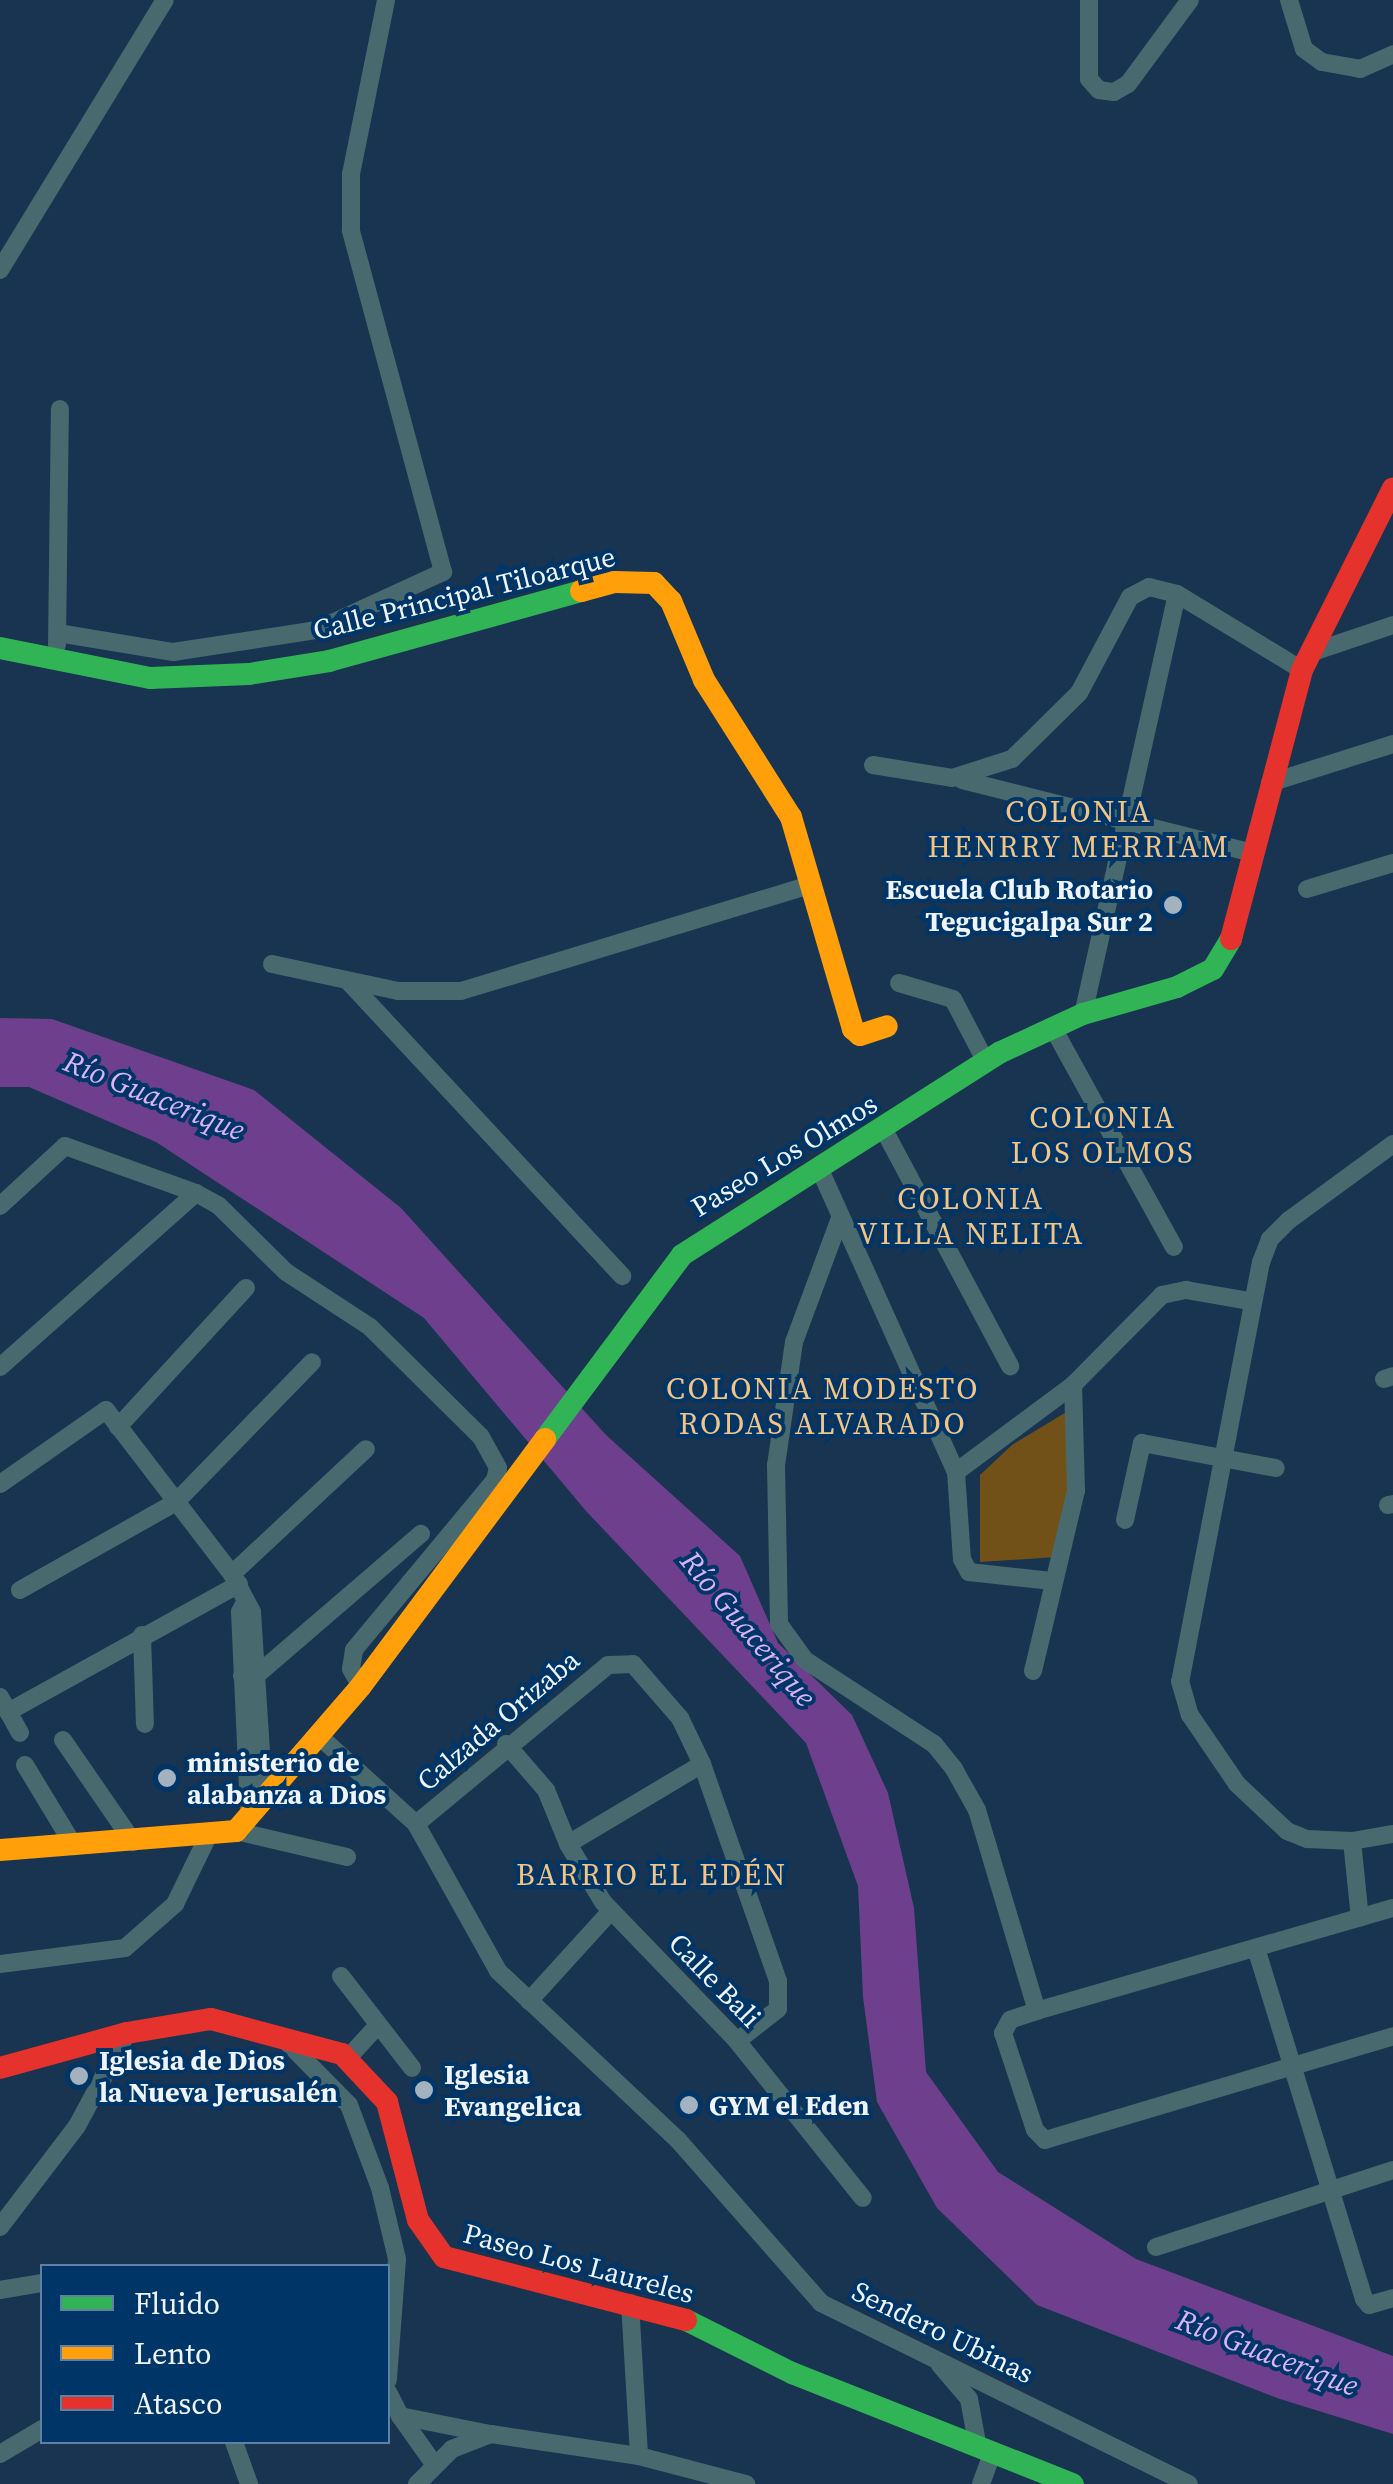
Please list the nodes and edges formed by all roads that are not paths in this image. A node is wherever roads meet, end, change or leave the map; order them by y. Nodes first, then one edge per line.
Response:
1 (180, 0) edge
2 (386, 0) edge
3 (1088, 0) edge
4 (1190, 0) edge
5 (1290, 0) edge
6 (159, 2) edge
7 (1393, 54) edge
8 (0, 270) edge
9 (60, 409) dead end
10 (1393, 488) edge
11 (1177, 594) junction
12 (1393, 625) edge
13 (58, 634) junction
14 (0, 648) edge
15 (57, 660) junction
16 (1306, 662) junction
17 (1393, 744) edge
18 (873, 765) dead end
19 (952, 778) junction
20 (1270, 782) junction
21 (1126, 821) junction
22 (1253, 853) junction
23 (1393, 863) edge
24 (810, 884) junction
25 (1307, 889) dead end
26 (272, 964) dead end
27 (348, 980) junction
28 (898, 983) dead end
29 (1082, 1014) junction
30 (887, 1026) dead end
31 (1053, 1028) junction
32 (986, 1062) junction
33 (884, 1130) junction
34 (1393, 1144) edge
35 (821, 1172) junction
36 (196, 1194) junction
37 (0, 1206) edge
38 (839, 1221) junction
39 (1174, 1246) dead end
40 (622, 1276) dead end
41 (246, 1288) dead end
42 (1250, 1302) junction
43 (312, 1362) dead end
44 (0, 1366) edge
45 (1010, 1366) dead end
46 (1073, 1385) junction
47 (118, 1426) junction
48 (366, 1449) dead end
49 (1222, 1456) junction
50 (1276, 1468) dead end
51 (956, 1472) junction
52 (0, 1484) edge
53 (176, 1502) junction
54 (1125, 1520) dead end
55 (421, 1534) dead end
56 (235, 1579) junction
57 (1052, 1582) junction
58 (20, 1590) dead end
59 (142, 1635) junction
60 (1034, 1671) dead end
61 (250, 1675) junction
62 (361, 1686) junction
63 (4, 1704) edge
64 (145, 1724) dead end
65 (20, 1734) dead end
66 (318, 1735) junction
67 (64, 1740) dead end
68 (506, 1744) junction
69 (702, 1764) junction
70 (25, 1765) dead end
71 (252, 1798) junction
72 (416, 1824) junction
73 (1393, 1834) edge
74 (207, 1838) junction
75 (1352, 1841) junction
76 (132, 1842) junction
77 (568, 1844) junction
78 (74, 1846) junction
79 (0, 1850) edge
80 (347, 1856) dead end
81 (1393, 1908) edge
82 (611, 1911) junction
83 (1360, 1918) junction
84 (1256, 1948) junction
85 (0, 1964) edge
86 (341, 1976) dead end
87 (529, 2001) junction
88 (1037, 2011) junction
89 (378, 2025) junction
90 (127, 2033) junction
91 (282, 2036) junction
92 (1393, 2036) edge
93 (737, 2041) junction
94 (348, 2059) junction
95 (1292, 2067) junction
96 (0, 2068) edge
97 (412, 2068) dead end
98 (1393, 2170) edge
99 (1332, 2189) junction
100 (863, 2198) dead end
101 (0, 2227) edge
102 (1156, 2247) dead end
103 (40, 2283) edge
104 (0, 2290) edge
105 (1393, 2298) edge
106 (630, 2302) junction
107 (390, 2353) edge
108 (935, 2358) junction
109 (390, 2396) edge
110 (400, 2416) junction
111 (40, 2430) edge
112 (490, 2434) junction
113 (235, 2444) edge
114 (985, 2450) junction
115 (0, 2454) edge
116 (640, 2456) junction
117 (434, 2464) junction
118 (249, 2484) edge
119 (416, 2484) edge
120 (746, 2484) edge
121 (981, 2484) edge
122 (1073, 2484) edge
123 (1189, 2484) edge

1 - 6 street
2 - 13 street
3 - 4 street
5 - 7 street
6 - 8 street
9 - 13 street
10 - 16 street, Paseo Los Olmos
11 - 16 street
11 - 19 street
11 - 21 street
12 - 16 street
13 - 15 street
14 - 15 street, Calle Principal Tiloarque
15 - 24 street, Calle Principal Tiloarque
16 - 20 street, Paseo Los Olmos
17 - 20 street
18 - 19 street
19 - 21 street
20 - 22 street, Paseo Los Olmos
21 - 22 street
21 - 29 street
22 - 29 street, Paseo Los Olmos
23 - 25 street
24 - 27 street
24 - 30 street, Calle Principal Tiloarque
26 - 27 street
27 - 40 street
28 - 32 street
29 - 31 street, Paseo Los Olmos
31 - 32 street, Paseo Los Olmos
31 - 39 street
32 - 33 street, Paseo Los Olmos
33 - 35 street, Paseo Los Olmos
33 - 45 street
34 - 42 street
35 - 38 street
35 - 62 street, Paseo Los Olmos
36 - 37 street
36 - 44 street
36 - 62 street
38 - 51 street
38 - 88 street
41 - 47 street
42 - 46 street
42 - 49 street
43 - 53 street
46 - 51 street
46 - 57 street
47 - 52 street
47 - 53 street
48 - 56 street
49 - 50 street
49 - 54 street
49 - 75 street
51 - 57 street
53 - 56 street
53 - 58 street
55 - 61 street
56 - 59 street
56 - 61 street
57 - 60 street
59 - 63 street
59 - 64 street
61 - 71 street
62 - 66 street, Paseo Los Olmos
63 - 65 street
66 - 71 street, Paseo Los Olmos
66 - 72 street, Sendero Ubinas
67 - 76 street
68 - 69 street, Calzada Orizaba
68 - 72 street, Calzada Orizaba
68 - 77 street, Calle Bali
69 - 77 street
69 - 93 street
70 - 78 street
71 - 74 street
71 - 80 street
72 - 87 street, Sendero Ubinas
73 - 75 street
74 - 76 street
74 - 85 street
75 - 83 street
76 - 78 street
77 - 82 street, Calle Bali
78 - 79 street
81 - 83 street
82 - 87 street
82 - 93 street, Calle Bali
83 - 84 street
84 - 88 street
84 - 95 street
86 - 89 street
87 - 108 street, Sendero Ubinas
88 - 95 street
89 - 94 street
89 - 97 street
90 - 91 street, Paseo Los Laureles
90 - 96 street, Paseo Los Laureles
90 - 101 street
91 - 94 street, Paseo Los Laureles
91 - 107 street
92 - 95 street
93 - 100 street, Calle Bali
94 - 106 street, Paseo Los Laureles
95 - 99 street
98 - 99 street
99 - 102 street
99 - 105 street
103 - 104 street
106 - 114 street, Paseo Los Laureles
106 - 116 street
108 - 114 street
108 - 123 street, Sendero Ubinas
109 - 110 street
110 - 112 street
110 - 117 street
111 - 115 street
112 - 116 street
112 - 117 street
113 - 118 street
114 - 121 street
114 - 122 street, Paseo Los Laureles
116 - 120 street
117 - 119 street

